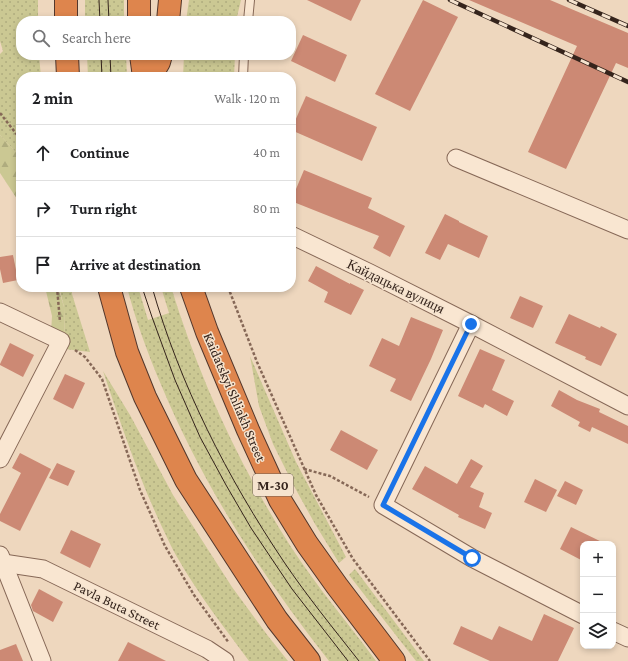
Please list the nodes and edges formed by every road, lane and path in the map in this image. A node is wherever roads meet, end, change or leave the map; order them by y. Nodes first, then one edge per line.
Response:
1 (66, 0) edge
2 (138, 0) edge
3 (170, 0) edge
4 (250, 0) edge
5 (66, 16) edge
6 (139, 16) edge
7 (168, 16) edge
8 (248, 16) edge
9 (142, 60) edge
10 (160, 60) edge
11 (244, 60) edge
12 (143, 72) edge
13 (153, 72) edge
14 (243, 72) edge
15 (0, 113) edge
16 (16, 133) edge
17 (456, 158) dead end
18 (628, 230) edge
19 (296, 237) edge
20 (57, 292) edge
21 (110, 292) edge
22 (193, 292) edge
23 (230, 292) edge
24 (0, 312) edge
25 (471, 324) junction
26 (62, 341) junction
27 (628, 406) edge
28 (0, 459) edge
29 (304, 469) junction
30 (383, 505) junction
31 (2, 559) edge
32 (580, 613) edge
33 (616, 632) edge
34 (628, 638) edge
35 (230, 643) dead end
36 (42, 661) edge
37 (225, 661) edge
38 (309, 661) edge
39 (394, 661) edge
40 (430, 661) edge

1 - 5 highway
2 - 6 highway
3 - 7 highway
4 - 8 lane
9 - 12 highway
10 - 13 highway
11 - 14 lane
15 - 16 path
17 - 18 street
19 - 25 street, Кайдацька вулиця
20 - 26 path
21 - 38 highway
22 - 39 highway, Kaidatskyi Shliakh Street / М-30
23 - 29 path
24 - 26 street
25 - 27 street, Кайдацька вулиця
25 - 30 street
26 - 28 street
26 - 35 path
29 - 30 path
29 - 40 path
30 - 32 street
31 - 36 street
31 - 37 street, Pavla Buta Street
33 - 34 street

